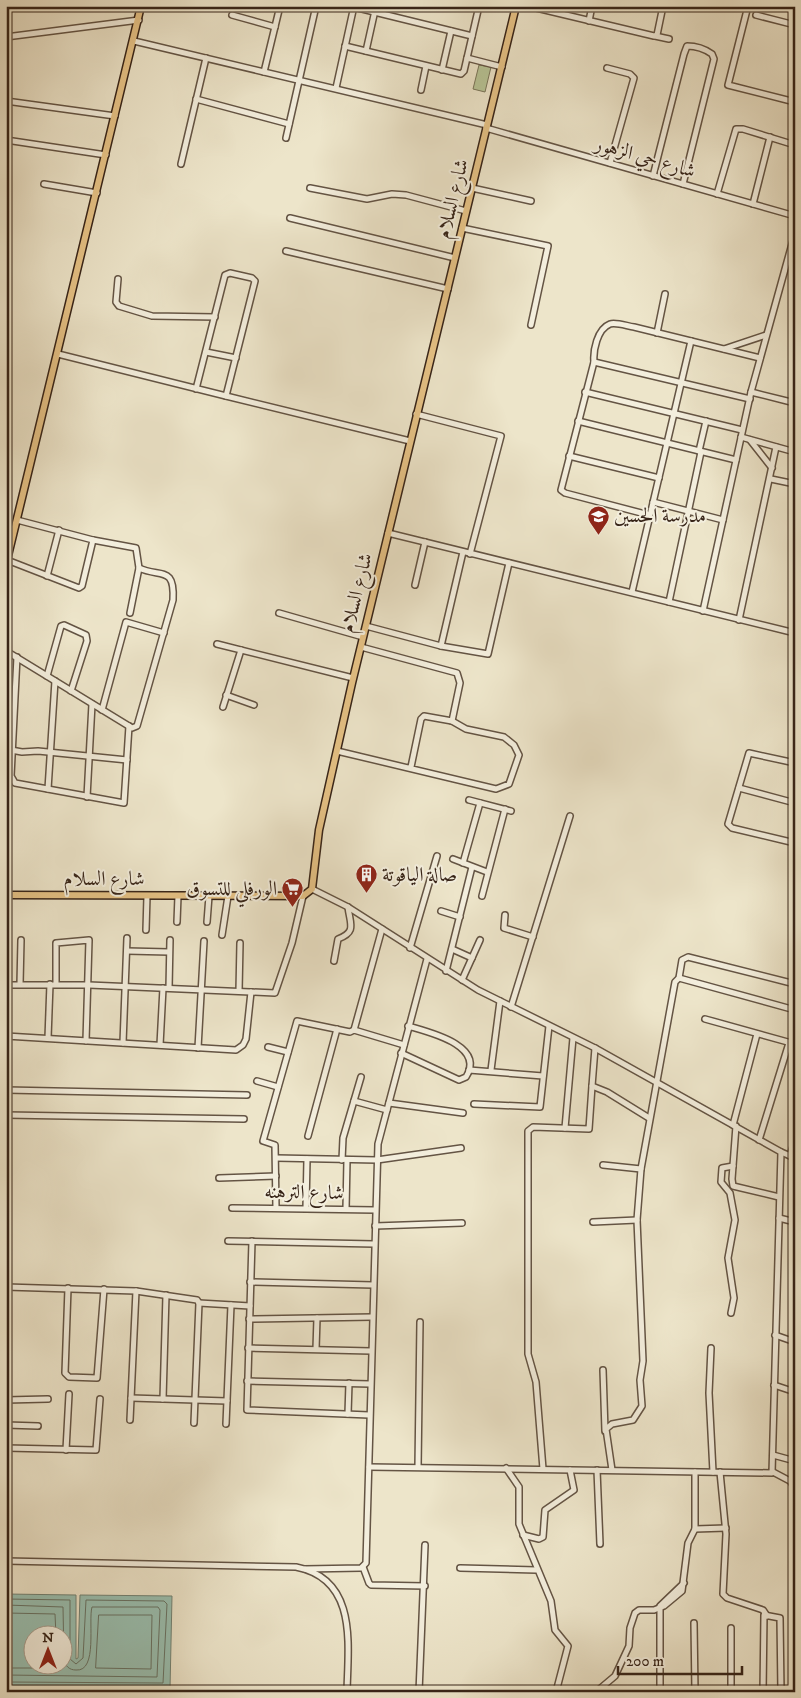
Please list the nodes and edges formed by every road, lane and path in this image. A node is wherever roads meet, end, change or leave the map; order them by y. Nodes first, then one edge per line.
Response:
1 (141, 6) edge
2 (280, 6) edge
3 (316, 6) edge
4 (479, 6) edge
5 (516, 6) edge
6 (528, 6) edge
7 (592, 6) edge
8 (663, 6) edge
9 (748, 6) edge
10 (354, 7) edge
11 (375, 9) edge
12 (756, 14) dead end
13 (232, 15) dead end
14 (139, 20) junction
15 (589, 21) junction
16 (795, 24) edge
17 (275, 27) junction
18 (452, 31) junction
19 (472, 36) junction
20 (655, 36) junction
21 (6, 37) edge
22 (669, 39) dead end
23 (134, 41) junction
24 (345, 46) junction
25 (366, 51) junction
26 (206, 58) junction
27 (467, 58) junction
28 (426, 66) junction
29 (502, 67) junction
30 (608, 68) dead end
31 (442, 70) junction
32 (264, 72) junction
33 (299, 80) junction
34 (336, 88) junction
35 (421, 90) dead end
36 (196, 99) junction
37 (6, 101) edge
38 (795, 102) edge
39 (115, 116) junction
40 (290, 124) junction
41 (487, 126) junction
42 (770, 137) junction
43 (286, 138) dead end
44 (6, 140) edge
45 (795, 145) edge
46 (106, 155) junction
47 (610, 163) junction
48 (182, 164) dead end
49 (653, 176) junction
50 (44, 184) dead end
51 (683, 184) junction
52 (310, 188) dead end
53 (472, 188) junction
54 (97, 193) junction
55 (717, 194) junction
56 (531, 201) dead end
57 (753, 204) junction
58 (466, 211) junction
59 (795, 216) edge
60 (290, 218) dead end
61 (462, 228) junction
62 (795, 233) edge
63 (286, 251) dead end
64 (455, 258) junction
65 (118, 279) dead end
66 (448, 289) junction
67 (665, 294) dead end
68 (215, 317) junction
69 (531, 325) dead end
70 (657, 333) junction
71 (766, 335) junction
72 (691, 341) junction
73 (724, 349) junction
74 (206, 352) junction
75 (58, 354) junction
76 (236, 358) junction
77 (760, 358) junction
78 (594, 362) junction
79 (682, 383) junction
80 (196, 389) junction
81 (585, 392) junction
82 (751, 392) junction
83 (226, 396) junction
84 (750, 399) junction
85 (795, 403) edge
86 (674, 413) junction
87 (416, 414) junction
88 (578, 421) junction
89 (706, 421) junction
90 (742, 430) junction
91 (741, 437) junction
92 (749, 440) junction
93 (410, 441) junction
94 (668, 442) junction
95 (776, 448) junction
96 (700, 451) junction
97 (795, 452) edge
98 (569, 456) junction
99 (736, 460) junction
100 (772, 468) junction
101 (658, 478) junction
102 (771, 479) junction
103 (795, 484) edge
104 (653, 502) junction
105 (688, 511) junction
106 (650, 515) junction
107 (17, 520) junction
108 (723, 520) junction
109 (59, 530) junction
110 (388, 534) junction
111 (93, 540) junction
112 (425, 542) junction
113 (463, 552) junction
114 (470, 554) junction
115 (7, 562) edge
116 (509, 563) junction
117 (139, 568) junction
118 (47, 576) junction
119 (415, 585) dead end
120 (632, 592) junction
121 (668, 602) junction
122 (703, 611) junction
123 (130, 613) dead end
124 (279, 613) dead end
125 (739, 620) junction
126 (366, 626) junction
127 (164, 633) junction
128 (795, 633) edge
129 (363, 637) junction
130 (217, 644) dead end
131 (440, 646) junction
132 (361, 647) junction
133 (240, 650) junction
134 (6, 651) edge
135 (17, 657) junction
136 (47, 676) junction
137 (353, 678) junction
138 (55, 681) junction
139 (71, 691) junction
140 (226, 695) junction
141 (92, 704) junction
142 (254, 705) dead end
143 (223, 707) dead end
144 (102, 710) junction
145 (452, 721) junction
146 (129, 726) junction
147 (12, 750) junction
148 (337, 751) junction
149 (50, 752) junction
150 (89, 756) junction
151 (127, 760) junction
152 (795, 763) edge
153 (411, 767) junction
154 (738, 788) junction
155 (48, 790) junction
156 (87, 797) junction
157 (469, 800) dead end
158 (480, 802) junction
159 (795, 803) edge
160 (570, 816) dead end
161 (795, 843) edge
162 (437, 856) dead end
163 (453, 859) dead end
164 (463, 863) junction
165 (472, 867) junction
166 (487, 872) junction
167 (312, 889) junction
168 (6, 895) edge
169 (147, 896) junction
170 (178, 896) junction
171 (209, 896) junction
172 (228, 896) junction
173 (303, 896) junction
174 (482, 896) dead end
175 (348, 907) junction
176 (441, 911) dead end
177 (505, 915) dead end
178 (460, 917) junction
179 (177, 922) dead end
180 (207, 922) dead end
181 (382, 929) junction
182 (146, 930) dead end
183 (222, 935) dead end
184 (532, 937) junction
185 (127, 938) dead end
186 (21, 940) dead end
187 (170, 940) dead end
188 (480, 940) dead end
189 (204, 941) dead end
190 (240, 944) dead end
191 (410, 948) junction
192 (452, 949) junction
193 (127, 951) junction
194 (169, 952) junction
195 (472, 958) junction
196 (427, 959) junction
197 (334, 961) dead end
198 (446, 971) junction
199 (679, 978) junction
200 (462, 980) junction
201 (20, 984) junction
202 (50, 984) junction
203 (56, 984) junction
204 (795, 984) edge
205 (6, 985) edge
206 (89, 985) junction
207 (126, 986) junction
208 (166, 988) junction
209 (202, 990) junction
210 (239, 991) junction
211 (251, 992) junction
212 (500, 1001) junction
213 (511, 1007) junction
214 (795, 1010) edge
215 (705, 1020) dead end
216 (408, 1026) junction
217 (549, 1026) junction
218 (337, 1029) junction
219 (354, 1030) junction
220 (757, 1034) junction
221 (6, 1036) edge
222 (48, 1038) junction
223 (573, 1038) junction
224 (86, 1041) junction
225 (123, 1043) junction
226 (792, 1043) edge
227 (160, 1045) junction
228 (404, 1045) junction
229 (268, 1047) dead end
230 (198, 1048) junction
231 (596, 1048) junction
232 (288, 1052) junction
233 (401, 1053) junction
234 (469, 1070) junction
235 (491, 1070) junction
236 (543, 1076) junction
237 (361, 1077) dead end
238 (257, 1081) dead end
239 (656, 1082) junction
240 (592, 1086) junction
241 (278, 1087) junction
242 (6, 1090) edge
243 (247, 1095) dead end
244 (354, 1101) junction
245 (389, 1103) junction
246 (474, 1104) dead end
247 (387, 1110) junction
248 (463, 1113) dead end
249 (6, 1116) edge
250 (648, 1118) junction
251 (244, 1119) dead end
252 (735, 1125) junction
253 (565, 1128) junction
254 (308, 1136) dead end
255 (759, 1140) junction
256 (795, 1140) edge
257 (461, 1148) dead end
258 (780, 1152) junction
259 (792, 1157) edge
260 (276, 1158) junction
261 (306, 1159) junction
262 (345, 1160) junction
263 (377, 1160) junction
264 (603, 1165) dead end
265 (733, 1166) junction
266 (641, 1169) junction
267 (276, 1176) junction
268 (219, 1178) dead end
269 (779, 1197) junction
270 (232, 1208) dead end
271 (276, 1208) junction
272 (306, 1208) junction
273 (346, 1209) junction
274 (375, 1210) junction
275 (779, 1218) junction
276 (637, 1220) junction
277 (593, 1222) dead end
278 (795, 1222) edge
279 (462, 1223) dead end
280 (375, 1226) junction
281 (228, 1241) dead end
282 (252, 1241) junction
283 (374, 1244) junction
284 (250, 1282) junction
285 (373, 1285) junction
286 (6, 1287) edge
287 (68, 1288) junction
288 (104, 1289) junction
289 (136, 1291) junction
290 (166, 1295) junction
291 (199, 1303) junction
292 (231, 1305) junction
293 (250, 1306) junction
294 (731, 1313) dead end
295 (372, 1317) junction
296 (317, 1318) junction
297 (249, 1319) junction
298 (420, 1322) dead end
299 (775, 1335) junction
300 (795, 1342) edge
301 (248, 1348) junction
302 (711, 1348) dead end
303 (316, 1349) junction
304 (371, 1351) junction
305 (603, 1370) dead end
306 (247, 1381) junction
307 (349, 1383) junction
308 (370, 1384) junction
309 (774, 1385) junction
310 (795, 1392) edge
311 (69, 1394) dead end
312 (131, 1398) junction
313 (48, 1399) dead end
314 (100, 1399) dead end
315 (163, 1399) junction
316 (6, 1400) edge
317 (195, 1400) junction
318 (227, 1401) junction
319 (348, 1414) junction
320 (369, 1415) junction
321 (130, 1420) dead end
322 (194, 1423) dead end
323 (226, 1424) dead end
324 (6, 1425) edge
325 (38, 1426) dead end
326 (605, 1432) junction
327 (6, 1448) edge
328 (66, 1450) junction
329 (773, 1455) junction
330 (795, 1461) edge
331 (369, 1467) junction
332 (418, 1467) junction
333 (506, 1468) junction
334 (543, 1469) junction
335 (570, 1470) junction
336 (597, 1470) junction
337 (612, 1470) junction
338 (695, 1472) junction
339 (712, 1472) junction
340 (720, 1472) junction
341 (773, 1472) junction
342 (795, 1488) edge
343 (726, 1528) junction
344 (695, 1529) junction
345 (523, 1535) junction
346 (600, 1544) dead end
347 (425, 1545) dead end
348 (6, 1561) edge
349 (363, 1566) junction
350 (460, 1568) dead end
351 (305, 1569) junction
352 (536, 1570) junction
353 (425, 1586) junction
354 (660, 1608) junction
355 (767, 1616) junction
356 (694, 1623) dead end
357 (731, 1628) dead end
358 (347, 1692) edge
359 (419, 1692) edge
360 (556, 1692) edge
361 (596, 1692) edge
362 (660, 1692) edge
363 (695, 1692) edge
364 (731, 1692) edge
365 (763, 1692) edge
366 (781, 1692) edge

1 - 14 main road
2 - 17 street
3 - 33 street
4 - 19 street
5 - 29 main road, شارع السلام
6 - 15 street
7 - 15 street
8 - 20 street
9 - 38 street
10 - 11 street
10 - 24 street
11 - 18 street
11 - 25 street
12 - 16 street
13 - 17 street
14 - 21 street
14 - 23 main road
15 - 20 street
17 - 32 street
18 - 19 street
18 - 31 street
19 - 27 street
20 - 22 street
23 - 26 street, شارع حي الزهور
23 - 39 main road
24 - 25 street
24 - 34 street
25 - 28 street
26 - 32 street, شارع حي الزهور
26 - 36 street
27 - 29 street
27 - 31 street
28 - 31 street
28 - 35 street
29 - 41 main road, شارع السلام
30 - 47 street
32 - 33 street, شارع حي الزهور
33 - 34 street, شارع حي الزهور
33 - 40 street
34 - 41 street, شارع حي الزهور
36 - 40 street
36 - 48 street
37 - 39 street
39 - 46 main road
40 - 43 street
41 - 47 street, شارع حي الزهور
41 - 53 main road, شارع السلام
42 - 45 street
42 - 55 street
42 - 57 street
44 - 46 street
46 - 54 main road
47 - 49 street, شارع حي الزهور
49 - 51 street, شارع حي الزهور
49 - 51 street
50 - 54 street
51 - 55 street, شارع حي الزهور
52 - 58 street
53 - 56 street
53 - 58 main road, شارع السلام
54 - 75 main road
55 - 57 street, شارع حي الزهور
57 - 59 street, شارع حي الزهور
58 - 61 main road, شارع السلام
60 - 64 street
61 - 64 main road, شارع السلام
61 - 69 street
62 - 71 street
63 - 66 street
64 - 66 main road, شارع السلام
65 - 68 street
66 - 87 main road, شارع السلام
67 - 70 street
68 - 74 street
68 - 76 street
70 - 72 street
70 - 78 street
71 - 73 street
71 - 77 street
72 - 73 street
72 - 79 street
73 - 77 street
74 - 76 street
74 - 80 street
75 - 80 street
75 - 107 main road
76 - 83 street
77 - 82 street
78 - 79 street
78 - 81 street
79 - 84 street
79 - 86 street
80 - 83 street
81 - 86 street
81 - 88 street
82 - 84 street
82 - 85 street
83 - 93 street
84 - 90 street
86 - 89 street
86 - 94 street
87 - 93 main road, شارع السلام
87 - 114 street
88 - 94 street
88 - 98 street
89 - 90 street
89 - 96 street
90 - 91 street
91 - 92 street
91 - 99 street
92 - 95 street
92 - 100 street
93 - 110 main road, شارع السلام
94 - 96 street
94 - 101 street
95 - 97 street
95 - 100 street
96 - 99 street
96 - 105 street
98 - 101 street
98 - 106 street
99 - 108 street
100 - 102 street
101 - 104 street
102 - 103 street
102 - 125 street
104 - 105 street
104 - 106 street
105 - 108 street
105 - 121 street
106 - 120 street
107 - 109 street
107 - 115 main road
108 - 122 street
109 - 111 street
109 - 118 street
110 - 112 street
110 - 126 main road, شارع السلام
111 - 117 street
111 - 118 street
112 - 113 street
112 - 119 street
113 - 114 street
113 - 131 street
114 - 116 street
115 - 118 street
116 - 120 street
116 - 131 street
117 - 123 street
117 - 127 street
120 - 121 street
121 - 122 street
122 - 125 street
124 - 129 street
125 - 128 street
126 - 129 main road, شارع السلام
126 - 131 street
127 - 144 street
127 - 146 street
129 - 132 main road, شارع السلام
130 - 133 street
132 - 137 main road, شارع السلام
132 - 145 street
133 - 137 street
133 - 140 street
134 - 135 street
135 - 136 street
135 - 147 street
136 - 138 street
136 - 139 street
137 - 148 main road, شارع السلام
138 - 139 street
138 - 149 street
139 - 141 street
140 - 142 street
140 - 143 street
141 - 144 street
141 - 150 street
144 - 146 street
145 - 153 street
145 - 153 street
146 - 151 street
147 - 149 street
147 - 155 street
148 - 153 street
148 - 167 main road, شارع السلام
149 - 150 street
149 - 155 street
150 - 151 street
150 - 156 street
151 - 156 street
152 - 154 street
154 - 159 street
154 - 161 street
155 - 156 street
157 - 158 street
158 - 164 street
158 - 166 street
160 - 184 street
162 - 191 street
163 - 164 street
164 - 165 street
165 - 166 street
165 - 178 street
166 - 174 street
167 - 173 main road
167 - 175 street
168 - 169 main road, شارع السلام
169 - 170 main road, شارع السلام
169 - 182 street
170 - 171 main road, شارع السلام
170 - 179 street
171 - 172 main road, شارع السلام
171 - 180 street
172 - 173 main road, شارع السلام
172 - 183 street
173 - 211 street
175 - 181 street
175 - 197 street
176 - 178 street
177 - 184 street
178 - 192 street
181 - 191 street
181 - 219 street
184 - 213 street
185 - 193 street
186 - 201 street
187 - 194 street
188 - 195 street
189 - 209 street
190 - 210 street
191 - 196 street
192 - 195 street
192 - 198 street
193 - 194 street
193 - 207 street
194 - 208 street
195 - 200 street
196 - 198 street
196 - 216 street
198 - 200 street
199 - 204 street
199 - 214 street
199 - 239 street
200 - 212 street
201 - 202 street
201 - 205 street
202 - 203 street
202 - 222 street
203 - 206 street
203 - 206 street
206 - 207 street
206 - 224 street
207 - 208 street
207 - 225 street
208 - 209 street
208 - 227 street
209 - 210 street
209 - 230 street
210 - 211 street
211 - 230 street
212 - 213 street
212 - 235 street
213 - 217 street
215 - 220 street
216 - 228 street
216 - 234 street
217 - 223 street
217 - 236 street
218 - 219 street
218 - 232 street
218 - 254 street
219 - 228 street
220 - 226 street
220 - 252 street
221 - 222 street
222 - 224 street
223 - 231 street
223 - 253 street
224 - 225 street
225 - 227 street
226 - 255 street
227 - 230 street
228 - 233 street
229 - 232 street
231 - 239 street
231 - 240 street
232 - 241 street
233 - 234 street
233 - 245 street
234 - 235 street
235 - 236 street
236 - 246 street
237 - 244 street
238 - 241 street
239 - 250 street
239 - 252 street
240 - 250 street
240 - 253 street
241 - 260 street
242 - 243 street
244 - 247 street
244 - 262 street
245 - 247 street
245 - 248 street
247 - 263 street
249 - 251 street
250 - 266 street
252 - 255 street
252 - 265 street
253 - 334 street
255 - 258 street
256 - 259 street
257 - 263 street
258 - 259 street
258 - 269 street
260 - 261 street
260 - 267 street
261 - 262 street
261 - 272 street
262 - 263 street
262 - 273 street
263 - 274 street
264 - 266 street
265 - 269 street
265 - 294 street
266 - 276 street
267 - 268 street
267 - 271 street
269 - 275 street
270 - 271 street, شارع الترهنه
271 - 272 street, شارع الترهنه
272 - 273 street, شارع الترهنه
273 - 274 street, شارع الترهنه
274 - 280 street
275 - 278 street
275 - 299 street
276 - 277 street
276 - 326 street
279 - 280 street
280 - 283 street
281 - 282 street
282 - 283 street
282 - 284 street
283 - 285 street
284 - 285 street
284 - 293 street
285 - 295 street
286 - 287 street
287 - 288 street
287 - 288 street
288 - 289 street
289 - 290 street
289 - 312 street
290 - 291 street
290 - 315 street
291 - 292 street
291 - 317 street
292 - 293 street
292 - 318 street
293 - 297 street
295 - 296 street
295 - 304 street
296 - 297 street
296 - 303 street
297 - 301 street
298 - 332 street
299 - 300 street
299 - 309 street
301 - 303 street
301 - 306 street
302 - 339 street
303 - 304 street
304 - 308 street
305 - 326 street
306 - 307 street
306 - 319 street
307 - 308 street
307 - 319 street
308 - 320 street
309 - 310 street
309 - 329 street
311 - 328 street
312 - 315 street
312 - 321 street
313 - 316 street
314 - 328 street
315 - 317 street
317 - 318 street
317 - 322 street
318 - 323 street
319 - 320 street
320 - 331 street
324 - 325 street
326 - 337 street
327 - 328 street
329 - 330 street
329 - 341 street
331 - 332 street
331 - 349 street
332 - 333 street
333 - 334 street
333 - 345 street
334 - 335 street
335 - 336 street
335 - 345 street
336 - 337 street
336 - 346 street
337 - 338 street
338 - 339 street
338 - 344 street
339 - 340 street
340 - 341 street
340 - 343 street
341 - 342 street
343 - 344 street
343 - 355 street
344 - 354 street
345 - 352 street
347 - 353 street
348 - 351 street
349 - 351 street
349 - 353 street
350 - 352 street
351 - 358 street
352 - 360 street
353 - 359 street
354 - 361 street
354 - 362 street
355 - 365 street
355 - 366 street
356 - 363 street
357 - 364 street

